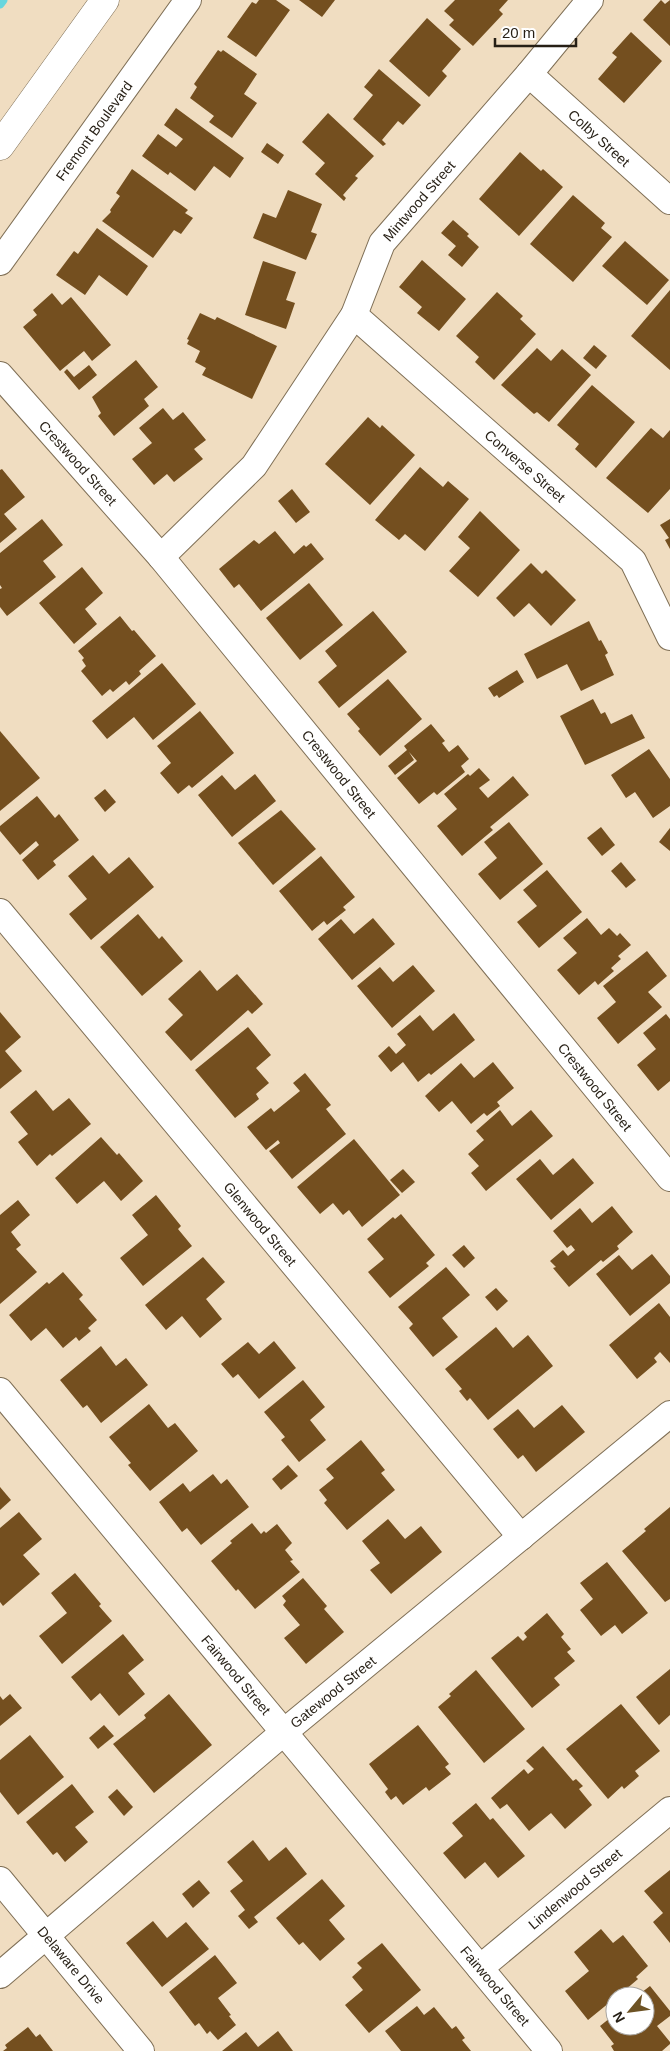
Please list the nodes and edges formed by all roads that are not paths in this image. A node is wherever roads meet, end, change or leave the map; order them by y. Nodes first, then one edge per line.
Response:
1 (105, 0) edge
2 (188, 0) edge
3 (590, 0) edge
4 (528, 74) junction
5 (0, 146) edge
6 (670, 201) edge
7 (0, 262) edge
8 (354, 315) junction
9 (0, 375) edge
10 (161, 557) junction
11 (670, 637) edge
12 (0, 912) edge
13 (670, 1178) edge
14 (0, 1391) edge
15 (670, 1414) edge
16 (521, 1537) junction
17 (284, 1732) junction
18 (670, 1810) edge
19 (0, 1880) edge
20 (46, 1935) junction
21 (480, 1968) junction
22 (0, 1975) edge
23 (141, 2051) edge
24 (549, 2051) edge

1 - 5 main road
2 - 7 street, Fremont Boulevard
3 - 4 street, Mintwood Street
4 - 6 street, Colby Street
4 - 8 street, Mintwood Street
8 - 10 street, Mintwood Street
8 - 11 street, Converse Street
9 - 10 street, Crestwood Street
10 - 13 street, Crestwood Street
12 - 16 street, Glenwood Street
14 - 17 street, Fairwood Street
15 - 16 street, Gatewood Street
16 - 17 street, Gatewood Street
17 - 20 street, Gatewood Street
17 - 21 street, Fairwood Street
18 - 21 street, Lindenwood Street
19 - 20 street, Delaware Drive
20 - 22 street, Gatewood Street
20 - 23 street, Delaware Drive
21 - 24 street, Fairwood Street

